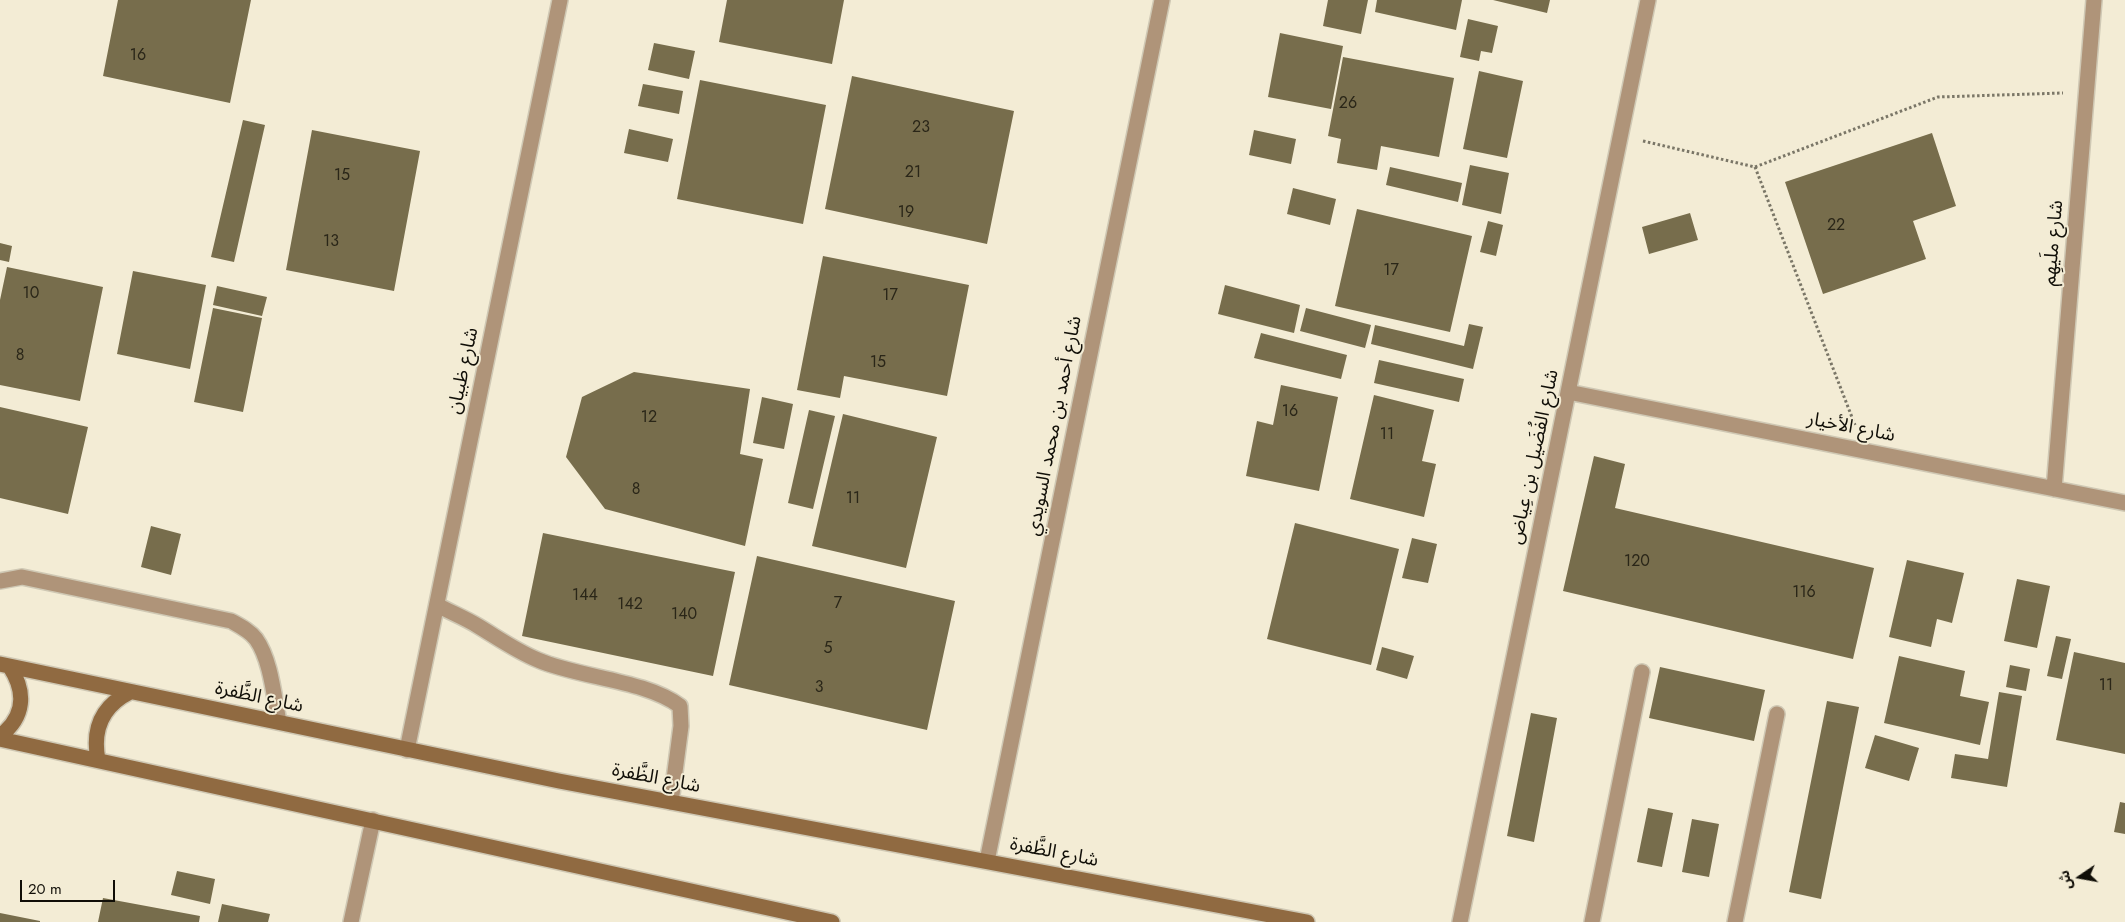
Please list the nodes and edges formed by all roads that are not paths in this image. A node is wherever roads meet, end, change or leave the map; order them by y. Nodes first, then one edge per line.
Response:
1 (560, 0) edge
2 (1162, 0) edge
3 (1648, 0) edge
4 (2094, 0) edge
5 (1568, 392) junction
6 (2054, 489) junction
7 (2125, 503) edge
8 (0, 581) edge
9 (437, 605) junction
10 (5, 666) edge
11 (1642, 672) dead end
12 (130, 692) junction
13 (1777, 714) dead end
14 (279, 722) junction
15 (0, 738) edge
16 (407, 750) junction
17 (98, 760) junction
18 (671, 802) junction
19 (373, 820) junction
20 (987, 861) junction
21 (351, 922) edge
22 (832, 922) edge
23 (1307, 922) edge
24 (1460, 922) edge
25 (1592, 922) edge
26 (1735, 922) edge

1 - 9 street, شارع ظبيان
2 - 20 street, شارع أحمد بن محمد السويدي
3 - 5 street, شارع الفُضَيل بن عِياض
4 - 6 street, شارع ملَيهِم
5 - 6 street, شارع الأخيار
5 - 24 street, شارع الفُضَيل بن عِياض
6 - 7 street, شارع الأخيار
8 - 14 street
9 - 16 street, شارع ظبيان
9 - 18 street
10 - 12 main road, شارع الظَّفرة
10 - 15 main road
11 - 25 street
12 - 14 main road, شارع الظَّفرة
12 - 17 main road
13 - 26 street
14 - 16 main road, شارع الظَّفرة
15 - 17 main road
16 - 18 main road, شارع الظَّفرة
17 - 19 main road
18 - 20 main road, شارع الظَّفرة
19 - 21 street
19 - 22 main road
20 - 23 main road, شارع الظَّفرة

